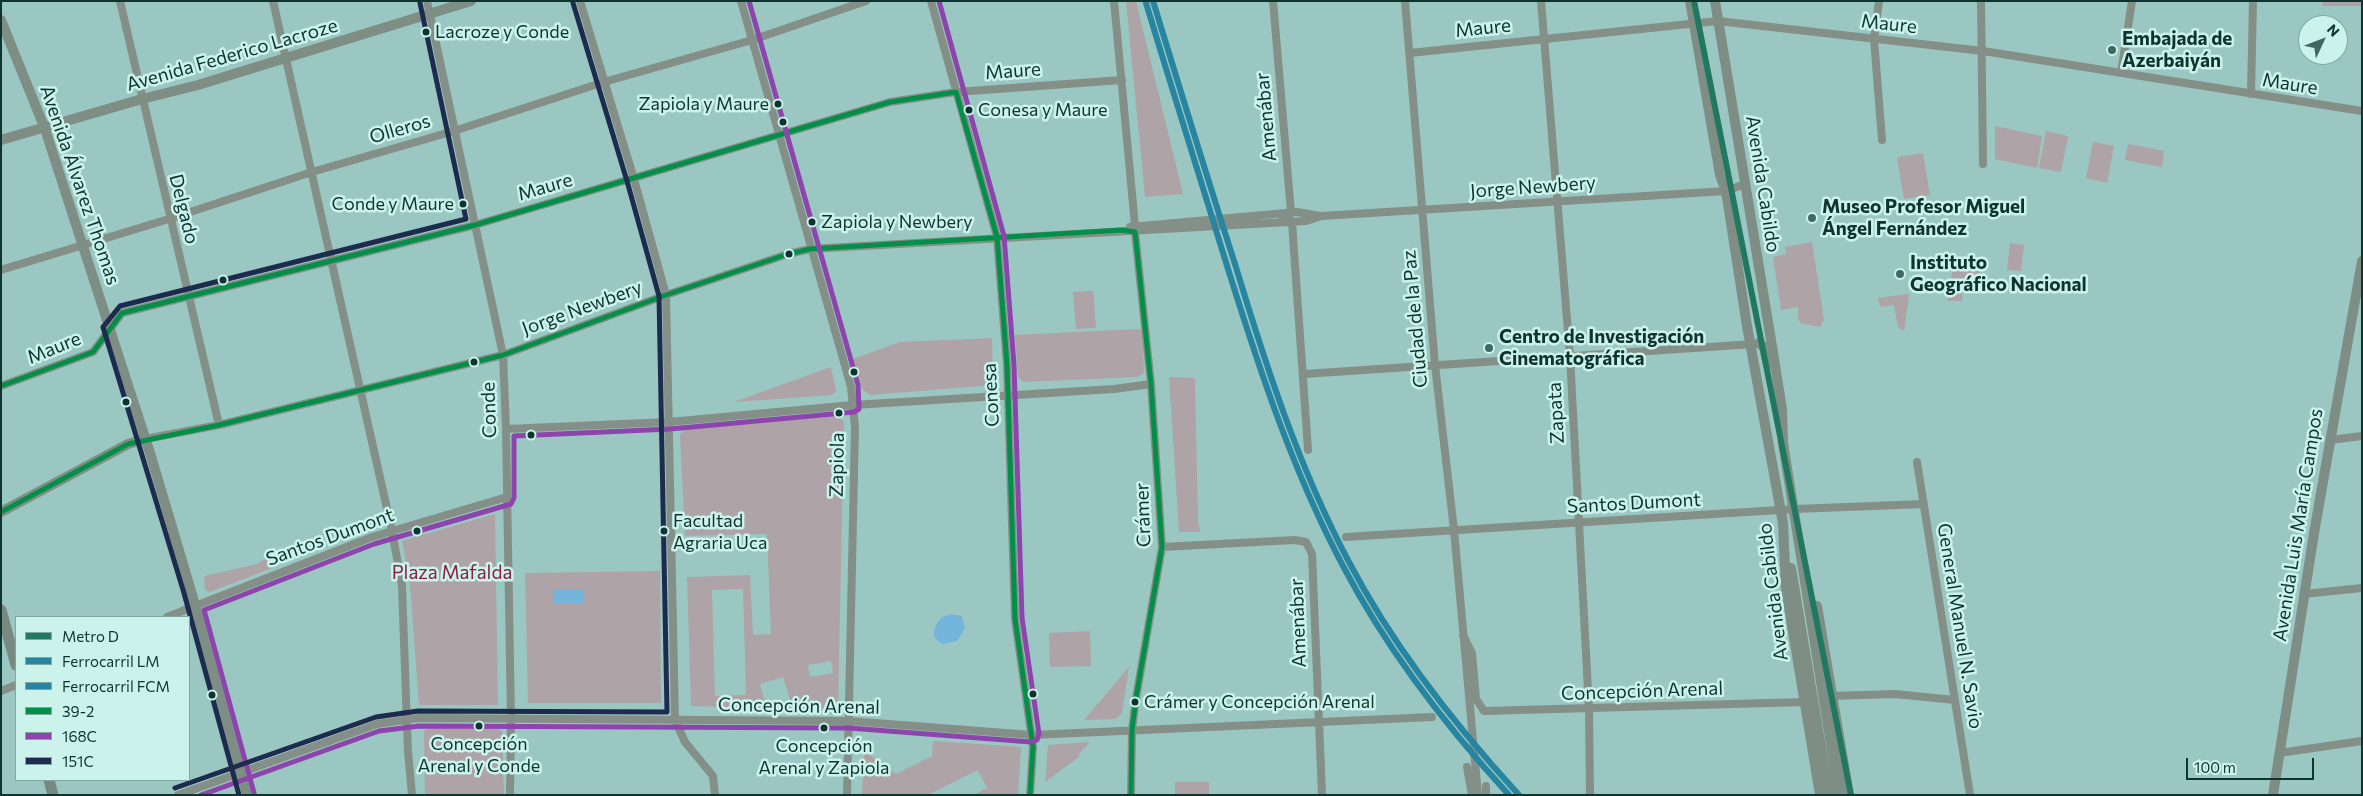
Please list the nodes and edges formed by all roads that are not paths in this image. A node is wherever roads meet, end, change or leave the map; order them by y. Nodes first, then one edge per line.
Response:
1 (120, 1) edge
2 (273, 1) edge
3 (427, 1) edge
4 (471, 1) edge
5 (580, 1) edge
6 (741, 1) edge
7 (866, 1) edge
8 (931, 1) edge
9 (1114, 1) edge
10 (1273, 1) edge
11 (1405, 1) edge
12 (1541, 1) edge
13 (1690, 1) edge
14 (1715, 1) edge
15 (1879, 1) edge
16 (1981, 1) edge
17 (2132, 1) edge
18 (2253, 1) edge
19 (430, 14) junction
20 (1, 20) edge
21 (1718, 21) junction
22 (1694, 23) junction
23 (1544, 38) junction
24 (1874, 39) junction
25 (752, 40) junction
26 (1983, 51) junction
27 (1410, 53) junction
28 (286, 58) junction
29 (2121, 73) junction
30 (1122, 80) junction
31 (604, 82) junction
32 (956, 92) junction
33 (2251, 94) junction
34 (142, 99) junction
35 (2362, 112) edge
36 (45, 129) junction
37 (454, 130) junction
38 (779, 133) junction
39 (1, 140) edge
40 (1882, 140) dead end
41 (1983, 164) dead end
42 (312, 172) junction
43 (634, 179) junction
44 (1745, 184) junction
45 (1726, 191) junction
46 (1557, 201) junction
47 (1421, 211) junction
48 (1291, 212) junction
49 (1322, 216) junction
50 (169, 220) junction
51 (1277, 221) junction
52 (1235, 222) junction
53 (1292, 222) junction
54 (474, 225) junction
55 (1135, 229) junction
56 (997, 237) junction
57 (84, 246) junction
58 (810, 249) junction
59 (332, 260) junction
60 (2362, 261) edge
61 (1, 270) edge
62 (2360, 280) edge
63 (666, 295) junction
64 (189, 296) junction
65 (110, 328) junction
66 (1755, 344) junction
67 (503, 355) junction
68 (1570, 356) junction
69 (1435, 365) junction
70 (1304, 374) junction
71 (1151, 384) junction
72 (1, 386) edge
73 (360, 389) junction
74 (1008, 394) junction
75 (853, 405) junction
76 (669, 422) junction
77 (219, 425) junction
78 (506, 429) junction
79 (2362, 436) edge
80 (145, 439) junction
81 (2330, 440) junction
82 (1783, 442) junction
83 (1308, 450) dead end
84 (1918, 462) dead end
85 (507, 497) junction
86 (1924, 504) junction
87 (1794, 509) junction
88 (1780, 510) junction
89 (1, 512) edge
90 (1578, 523) junction
91 (1783, 523) junction
92 (1797, 524) junction
93 (1454, 530) junction
94 (392, 531) junction
95 (1346, 537) dead end
96 (1162, 547) junction
97 (2362, 588) edge
98 (2304, 594) junction
99 (195, 605) junction
100 (1, 610) edge
101 (169, 616) edge
102 (1462, 633) junction
103 (15, 661) edge
104 (15, 685) edge
105 (1, 691) edge
106 (1831, 696) junction
107 (1955, 700) junction
108 (1805, 702) junction
109 (1481, 708) joint
110 (1588, 709) junction
111 (511, 718) junction
112 (1432, 718) dead end
113 (407, 719) junction
114 (675, 720) junction
115 (849, 721) junction
116 (1318, 722) junction
117 (1132, 730) junction
118 (1032, 735) junction
119 (2362, 741) edge
120 (2279, 753) junction
121 (1467, 767) dead end
122 (241, 772) junction
123 (49, 781) edge
124 (1486, 786) dead end
125 (1472, 789) edge
126 (53, 795) edge
127 (178, 795) edge
128 (247, 795) edge
129 (412, 795) edge
130 (510, 795) edge
131 (715, 795) edge
132 (847, 795) edge
133 (1030, 795) edge
134 (1131, 795) edge
135 (1322, 795) edge
136 (1478, 795) edge
137 (1486, 795) edge
138 (1590, 795) edge
139 (1820, 795) edge
140 (1829, 795) edge
141 (1839, 795) edge
142 (1849, 795) edge
143 (1970, 795) edge
144 (2273, 795) edge

1 - 34 street, Delgado
2 - 28 street
3 - 19 street, Conde
4 - 19 main road, Avenida Federico Lacroze
5 - 31 street
6 - 25 street, Zapiola
7 - 25 street, Olleros
8 - 32 street, Conesa
9 - 30 street, Crámer
10 - 48 street, Amenábar
11 - 27 street, Ciudad de la Paz
12 - 23 street, Zapata
13 - 22 main road, Avenida Cabildo
14 - 21 main road, Avenida Cabildo
15 - 24 street
16 - 26 street
17 - 29 street
18 - 33 street
19 - 28 main road, Avenida Federico Lacroze
19 - 37 street, Conde
20 - 36 main road, Avenida Álvarez Thomas
21 - 22 street, Maure
21 - 24 street, Maure
21 - 44 main road, Avenida Cabildo
22 - 23 street, Maure
22 - 45 main road, Avenida Cabildo
23 - 27 street, Maure
23 - 46 street, Zapata
24 - 26 street, Maure
24 - 40 street
25 - 31 street, Olleros
25 - 38 street, Zapiola
26 - 29 street, Maure
26 - 41 street
27 - 47 street, Ciudad de la Paz
28 - 34 main road, Avenida Federico Lacroze
28 - 42 street
29 - 33 street, Maure
30 - 32 street, Maure
30 - 55 street, Crámer
31 - 37 street, Olleros
31 - 43 street
32 - 38 street, Maure
32 - 56 street, Conesa
33 - 35 street, Maure
34 - 36 main road, Avenida Federico Lacroze
34 - 50 street, Delgado
36 - 39 main road, Avenida Federico Lacroze
36 - 57 main road, Avenida Álvarez Thomas
37 - 42 street, Olleros
37 - 54 street, Conde
38 - 43 street, Maure
38 - 58 street, Zapiola
42 - 50 street, Olleros
42 - 59 street
43 - 54 street, Maure
43 - 63 street
44 - 45 street, Jorge Newbery
44 - 82 main road, Avenida Cabildo
45 - 46 street, Jorge Newbery
45 - 66 main road, Avenida Cabildo
46 - 47 street, Jorge Newbery
46 - 68 street, Zapata
47 - 49 street, Jorge Newbery
47 - 69 street, Ciudad de la Paz
48 - 49 street, Jorge Newbery
48 - 51 street
48 - 52 street, Jorge Newbery
49 - 53 street, Jorge Newbery
50 - 57 street, Olleros
50 - 64 street, Delgado
51 - 52 street, Jorge Newbery
51 - 53 street, Jorge Newbery
52 - 55 street, Jorge Newbery
53 - 70 street
54 - 59 street, Maure
54 - 67 street, Conde
55 - 56 street, Jorge Newbery
55 - 71 street, Crámer
56 - 58 street, Jorge Newbery
56 - 74 street, Conesa
57 - 61 street, Olleros
57 - 65 main road, Avenida Álvarez Thomas
58 - 63 street, Jorge Newbery
58 - 75 street, Zapiola
59 - 64 street, Maure
59 - 73 street
60 - 62 main road, Avenida Luis María Campos
62 - 81 main road, Avenida Luis María Campos
63 - 67 street, Jorge Newbery
63 - 76 street
64 - 65 street, Maure
64 - 77 street, Delgado
65 - 72 street, Maure
65 - 80 main road, Avenida Álvarez Thomas
66 - 68 street
66 - 82 main road
66 - 88 main road, Avenida Cabildo
67 - 73 street, Jorge Newbery
67 - 78 street, Conde
68 - 69 street
68 - 90 street, Zapata
69 - 70 street
69 - 93 street, Ciudad de la Paz
70 - 83 street
71 - 74 street
71 - 96 street, Crámer
73 - 77 street, Jorge Newbery
73 - 94 street
74 - 75 street
74 - 118 street, Conesa
75 - 76 street
75 - 115 street, Zapiola
76 - 78 street
76 - 114 street
77 - 80 street, Jorge Newbery
78 - 85 street, Conde
79 - 81 street
80 - 89 main road
80 - 99 main road, Avenida Álvarez Thomas
81 - 98 main road, Avenida Luis María Campos
82 - 87 main road, Avenida Cabildo
84 - 86 street, General Manuel N. Savio
85 - 94 street, Santos Dumont
85 - 111 street, Conde
86 - 87 street, Santos Dumont
86 - 107 street, General Manuel N. Savio
87 - 88 street, Santos Dumont
87 - 92 main road, Avenida Cabildo
88 - 90 street, Santos Dumont
88 - 91 main road, Avenida Cabildo
90 - 93 street, Santos Dumont
90 - 110 street, Zapata
91 - 108 main road, Avenida Cabildo
91 - 140 main road
92 - 106 main road, Avenida Cabildo
92 - 141 main road
93 - 95 street, Santos Dumont
93 - 102 street, Ciudad de la Paz
94 - 99 street, Santos Dumont
94 - 113 street
96 - 116 street, Amenábar
96 - 117 street, Crámer
97 - 98 street
98 - 120 main road, Avenida Luis María Campos
99 - 101 street, Santos Dumont
99 - 122 main road, Avenida Álvarez Thomas
100 - 103 main road
102 - 109 street, Ciudad de la Paz
102 - 136 street, Ciudad de la Paz
104 - 105 street
106 - 107 street
106 - 142 main road, Avenida Cabildo
107 - 143 street, General Manuel N. Savio
108 - 110 street, Concepción Arenal
108 - 139 main road, Avenida Cabildo
109 - 110 street, Concepción Arenal
110 - 138 street, Zapata
111 - 113 street, Concepción Arenal
111 - 114 street, Concepción Arenal
111 - 130 street, Conde
112 - 116 street, Concepción Arenal
113 - 122 street, Concepción Arenal
113 - 129 street
114 - 115 street, Concepción Arenal
114 - 131 street
115 - 118 street, Concepción Arenal
115 - 132 street, Zapiola
116 - 117 street, Concepción Arenal
116 - 135 street, Amenábar
117 - 118 street, Concepción Arenal
117 - 134 street, Crámer
118 - 133 street, Conesa
119 - 120 street
120 - 144 main road, Avenida Luis María Campos
121 - 125 street
122 - 127 street, Concepción Arenal
122 - 128 main road, Avenida Álvarez Thomas
123 - 126 main road
124 - 137 street

